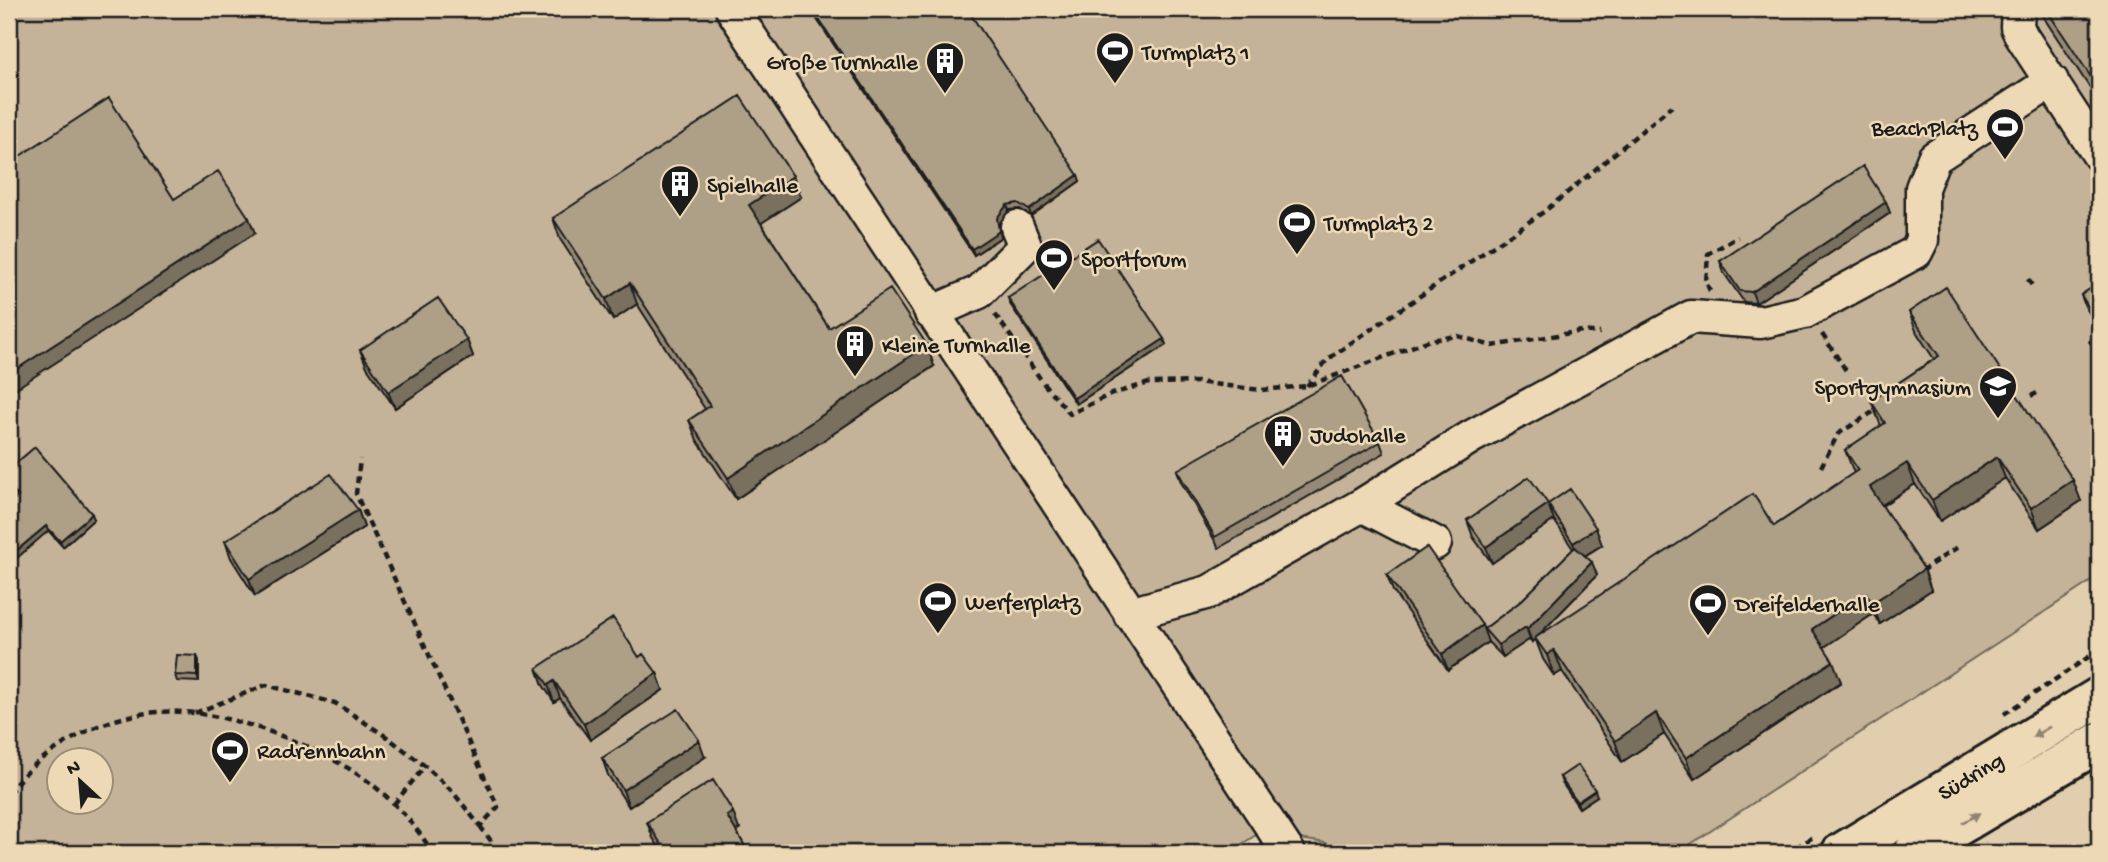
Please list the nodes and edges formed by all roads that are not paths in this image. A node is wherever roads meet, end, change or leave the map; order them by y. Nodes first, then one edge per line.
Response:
1 (732, 9) edge
2 (2018, 9) edge
3 (2052, 81) junction
4 (2099, 155) edge
5 (1017, 227) dead end
6 (931, 313) junction
7 (1362, 505) junction
8 (1435, 543) dead end
9 (1130, 614) junction
10 (2099, 697) edge
11 (2099, 741) edge
12 (1289, 853) edge
13 (1841, 853) edge
14 (1913, 853) edge

1 - 6 lane
2 - 3 lane
3 - 4 lane
3 - 7 lane
5 - 6 lane
6 - 9 lane
7 - 8 lane
7 - 9 lane
9 - 12 lane
10 -> 13 main road, Südring
14 -> 11 main road, Südring

